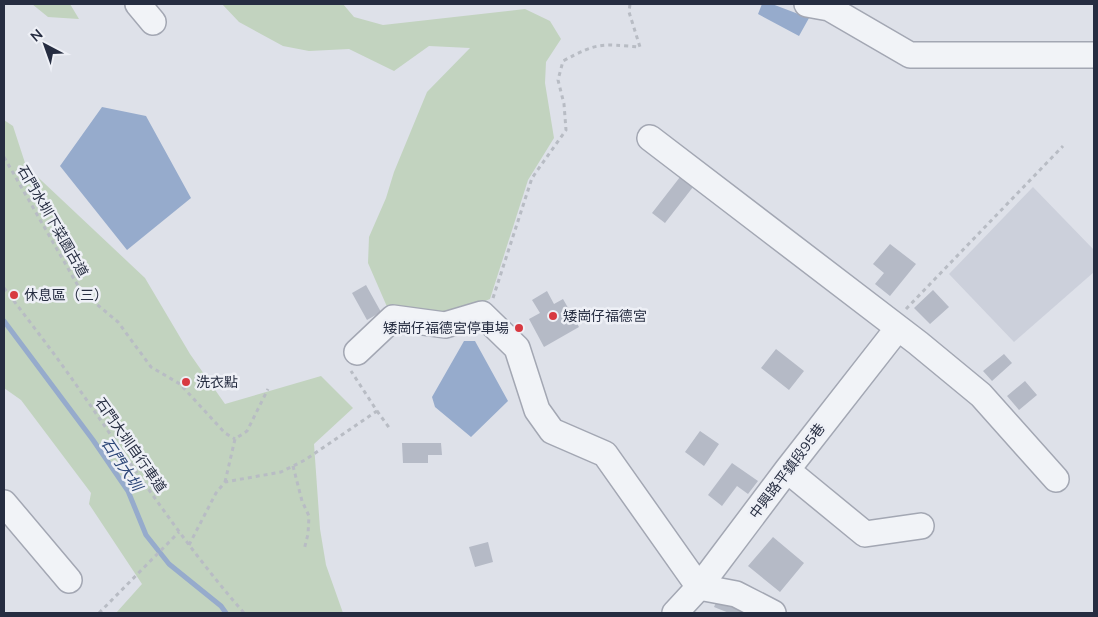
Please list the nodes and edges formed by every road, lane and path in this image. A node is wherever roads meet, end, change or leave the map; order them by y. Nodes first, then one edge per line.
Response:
1 (630, 4) edge
2 (807, 4) edge
3 (1094, 55) edge
4 (650, 138) dead end
5 (1063, 146) dead end
6 (4, 157) edge
7 (4, 288) edge
8 (482, 314) junction
9 (898, 328) junction
10 (357, 352) joint
11 (268, 389) dead end
12 (377, 411) junction
13 (390, 429) dead end
14 (235, 440) junction
15 (293, 466) junction
16 (787, 470) junction
17 (1056, 479) dead end
18 (225, 482) junction
19 (4, 503) edge
20 (921, 526) dead end
21 (179, 532) junction
22 (189, 545) junction
23 (304, 550) dead end
24 (69, 580) dead end
25 (699, 587) junction
26 (99, 613) edge
27 (244, 613) edge
28 (675, 613) edge
29 (774, 613) edge

1 - 8 path
2 - 3 street
4 - 9 street
5 - 9 path
6 - 14 path, 石門水圳下菜園古道
7 - 21 path, 石門大圳自行車道
8 - 10 street
8 - 25 street
9 - 16 street, 中興路平鎮段95巷
9 - 17 street
10 - 12 path
11 - 14 path
12 - 13 path
12 - 15 path
14 - 18 path
15 - 18 path
15 - 23 path
16 - 20 street
16 - 25 street, 中興路平鎮段95巷
18 - 22 path
19 - 24 street
21 - 22 path, 石門大圳自行車道
21 - 26 path
22 - 27 path, 石門大圳自行車道
25 - 28 street, 中興路平鎮段95巷
25 - 29 street

